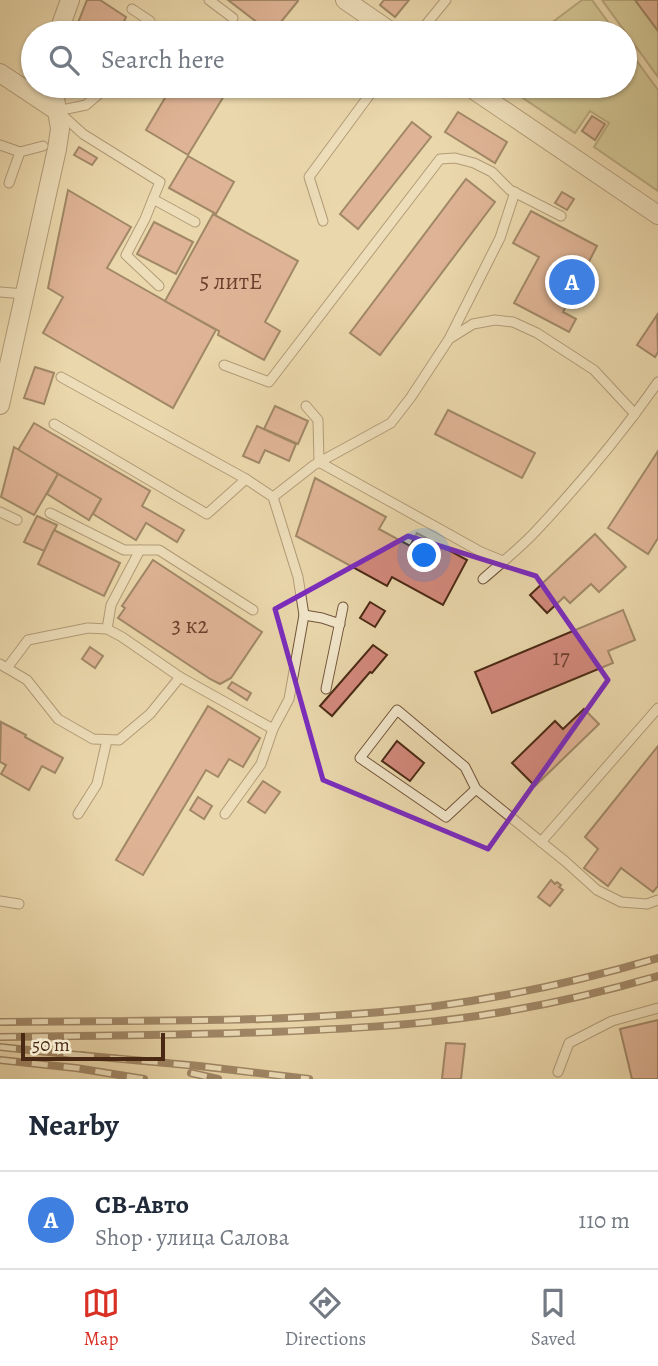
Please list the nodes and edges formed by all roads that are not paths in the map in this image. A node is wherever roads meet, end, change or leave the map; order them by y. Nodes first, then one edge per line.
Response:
1 (70, 0) edge
2 (209, 0) edge
3 (345, 0) edge
4 (446, 0) edge
5 (132, 9) dead end
6 (233, 18) dead end
7 (62, 21) edge
8 (150, 21) edge
9 (378, 21) edge
10 (429, 21) edge
11 (2, 79) edge
12 (21, 90) edge
13 (35, 98) edge
14 (55, 98) edge
15 (94, 98) edge
16 (367, 98) edge
17 (486, 98) edge
18 (57, 111) junction
19 (0, 145) edge
20 (43, 146) dead end
21 (20, 152) junction
22 (9, 183) dead end
23 (515, 192) junction
24 (153, 200) junction
25 (658, 215) edge
26 (561, 216) dead end
27 (323, 220) dead end
28 (195, 222) dead end
29 (159, 286) dead end
30 (0, 292) edge
31 (25, 294) junction
32 (449, 339) junction
33 (224, 365) dead end
34 (4, 370) edge
35 (61, 377) dead end
36 (658, 382) edge
37 (0, 405) edge
38 (306, 406) dead end
39 (635, 414) junction
40 (54, 424) dead end
41 (319, 462) junction
42 (246, 479) junction
43 (273, 497) junction
44 (0, 512) edge
45 (50, 513) dead end
46 (17, 520) dead end
47 (140, 550) junction
48 (503, 561) junction
49 (483, 579) dead end
50 (343, 607) dead end
51 (253, 610) dead end
52 (304, 615) junction
53 (340, 624) junction
54 (107, 629) junction
55 (4, 666) edge
56 (180, 677) junction
57 (326, 689) dead end
58 (658, 708) edge
59 (273, 729) junction
60 (107, 740) junction
61 (476, 789) junction
62 (78, 814) dead end
63 (225, 814) dead end
64 (541, 842) junction
65 (658, 900) edge
66 (0, 901) edge
67 (19, 904) dead end
68 (658, 1008) edge
69 (558, 1072) dead end

1 - 7 street
2 - 6 lane
3 - 9 street
4 - 10 lane
5 - 8 lane
11 - 12 street
13 - 18 street
14 - 18 street
15 - 18 lane
16 - 27 lane
17 - 25 street
18 - 24 lane
18 - 31 street
19 - 21 lane
20 - 21 lane
21 - 22 lane
23 - 26 lane
23 - 32 lane
23 - 33 lane
24 - 28 lane
24 - 29 lane
30 - 31 lane
31 - 34 street
32 - 39 lane
32 - 41 lane
34 - 37 street
35 - 42 lane
36 - 39 lane
38 - 41 lane
39 - 48 lane
40 - 42 lane
41 - 43 lane
41 - 48 lane
42 - 43 lane
43 - 52 lane
44 - 46 lane
45 - 47 lane
47 - 51 lane
47 - 54 lane
48 - 49 lane
50 - 53 lane
52 - 53 lane
52 - 59 lane
53 - 57 lane
54 - 55 lane
54 - 56 lane
55 - 60 lane
56 - 59 lane
56 - 60 lane
58 - 64 lane
59 - 63 lane
60 - 62 lane
61 - 61 lane
61 - 64 lane
64 - 65 lane
66 - 67 lane
68 - 69 lane

